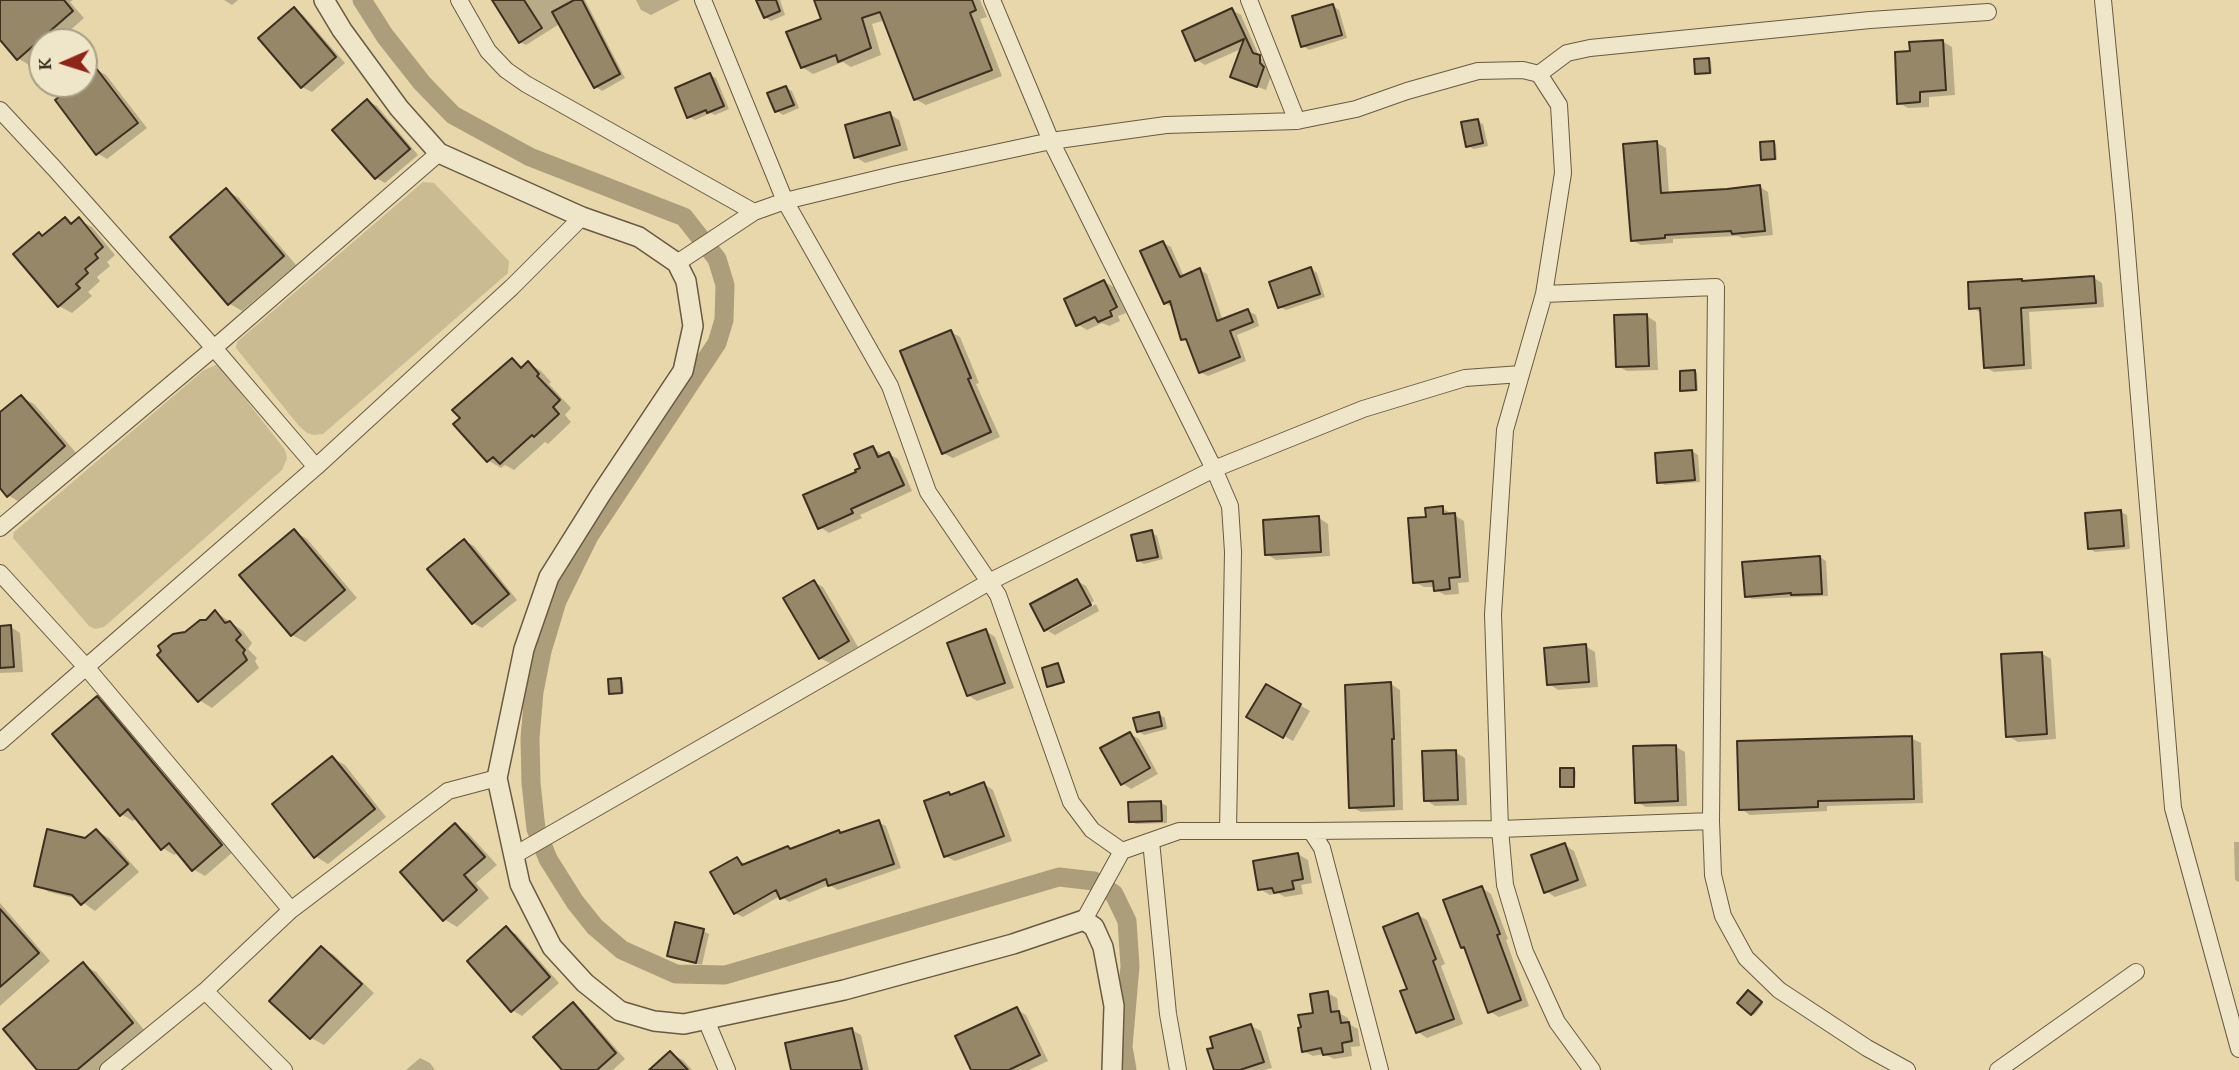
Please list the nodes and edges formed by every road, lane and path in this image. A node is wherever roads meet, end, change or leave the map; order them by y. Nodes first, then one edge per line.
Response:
1 (324, 0) edge
2 (459, 0) edge
3 (703, 0) edge
4 (992, 0) edge
5 (1249, 0) edge
6 (2103, 0) edge
7 (1988, 12) dead end
8 (1539, 74) junction
9 (0, 110) edge
10 (1297, 121) junction
11 (1051, 141) junction
12 (439, 153) junction
13 (785, 201) junction
14 (754, 212) junction
15 (582, 217) junction
16 (684, 259) junction
17 (1544, 294) junction
18 (214, 348) junction
19 (1521, 374) junction
20 (316, 467) junction
21 (1214, 469) junction
22 (0, 528) edge
23 (0, 573) edge
24 (989, 582) junction
25 (86, 667) junction
26 (0, 742) edge
27 (497, 778) junction
28 (1711, 821) junction
29 (1500, 829) junction
30 (1228, 831) junction
31 (1311, 831) junction
32 (1151, 841) junction
33 (1122, 851) junction
34 (513, 856) junction
35 (291, 910) junction
36 (1083, 920) junction
37 (2136, 972) dead end
38 (205, 991) junction
39 (706, 1020) junction
40 (2239, 1049) edge
41 (108, 1070) edge
42 (284, 1070) edge
43 (727, 1070) edge
44 (1112, 1070) edge
45 (1178, 1070) edge
46 (1380, 1070) edge
47 (1592, 1070) edge
48 (1907, 1070) edge
49 (1998, 1070) edge

1 - 12 street
2 - 14 street
3 - 13 street
4 - 11 street
5 - 10 street
6 - 40 street
7 - 8 street
8 - 10 street
8 - 17 street
9 - 18 street
10 - 11 street
11 - 13 street
11 - 21 street
12 - 15 street
12 - 18 street
13 - 14 street
13 - 24 street
14 - 16 street
15 - 16 street
15 - 20 street
16 - 27 street
17 - 19 street
17 - 28 street
18 - 20 street
18 - 22 street
19 - 21 street
19 - 29 street
20 - 25 street
21 - 24 street
21 - 30 street
23 - 25 street
24 - 33 street
24 - 34 street
25 - 26 street
25 - 35 street
27 - 34 street
27 - 35 street
28 - 29 street
28 - 48 street
29 - 31 street
29 - 47 street
30 - 31 street
30 - 32 street
31 - 46 street
32 - 33 street
32 - 45 street
33 - 36 street
34 - 39 street
35 - 38 street
36 - 39 street
36 - 44 street
37 - 49 street
38 - 41 street
38 - 42 street
39 - 43 street

